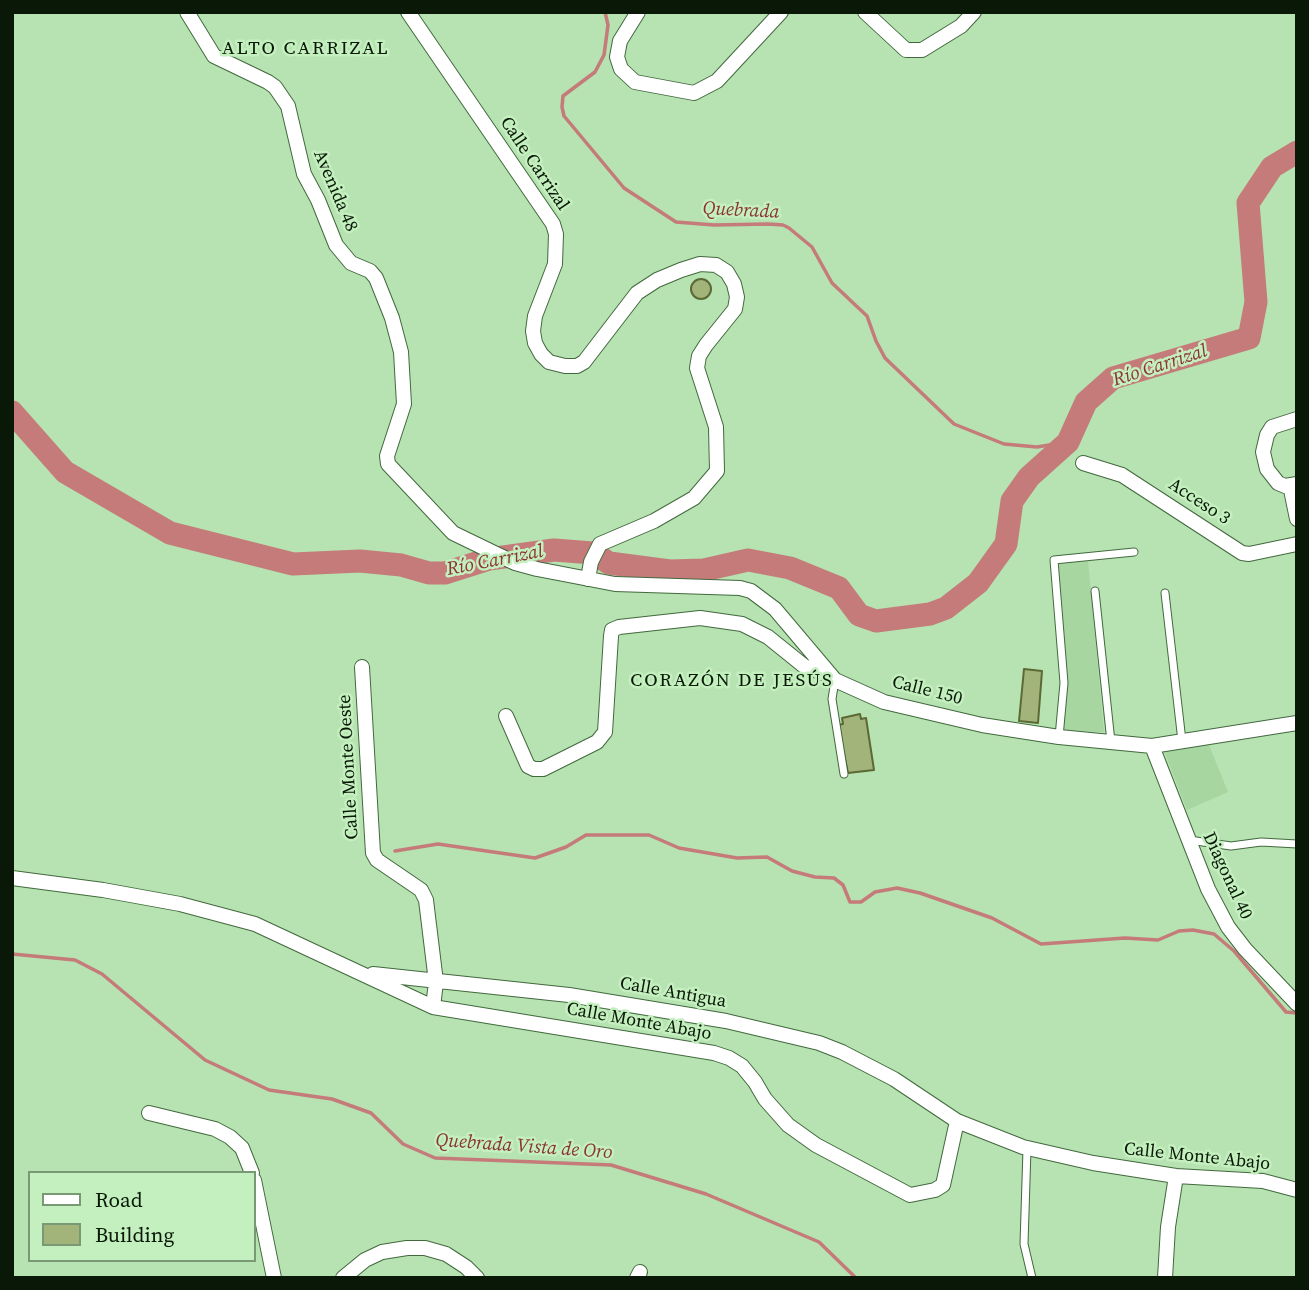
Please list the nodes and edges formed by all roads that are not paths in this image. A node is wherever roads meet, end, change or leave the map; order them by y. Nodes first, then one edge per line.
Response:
1 (187, 12) edge
2 (408, 12) edge
3 (638, 12) edge
4 (781, 12) edge
5 (865, 12) edge
6 (974, 12) edge
7 (1297, 419) edge
8 (1083, 463) dead end
9 (1293, 484) edge
10 (1297, 519) edge
11 (1297, 544) edge
12 (1134, 552) dead end
13 (588, 579) junction
14 (1095, 591) dead end
15 (1165, 593) dead end
16 (362, 667) dead end
17 (832, 677) junction
18 (506, 716) dead end
19 (1297, 723) edge
20 (1059, 737) junction
21 (1182, 741) junction
22 (1111, 743) junction
23 (1152, 746) junction
24 (844, 774) dead end
25 (1188, 840) junction
26 (1297, 844) edge
27 (12, 878) edge
28 (361, 972) junction
29 (436, 982) junction
30 (1297, 1004) edge
31 (433, 1007) junction
32 (149, 1113) dead end
33 (957, 1121) junction
34 (1027, 1148) junction
35 (251, 1171) edge
36 (1176, 1177) junction
37 (256, 1190) edge
38 (1297, 1190) edge
39 (274, 1278) edge
40 (343, 1278) edge
41 (477, 1278) edge
42 (1032, 1278) edge
43 (1165, 1278) edge

1 - 13 street, Avenida 48
2 - 13 street, Calle Carrizal
3 - 4 street
5 - 6 street
7 - 9 street
8 - 11 street, Acceso 3
9 - 10 street
12 - 20 lane
13 - 17 street, Calle 150
14 - 22 lane
15 - 21 lane
16 - 29 street, Calle Monte Oeste
17 - 18 street
17 - 20 street, Calle 150
17 - 24 lane
19 - 21 street, Calle 150
20 - 22 street, Calle 150
21 - 23 street, Calle 150
22 - 23 street, Calle 150
23 - 25 street, Diagonal 40
25 - 26 lane
25 - 30 street, Diagonal 40
27 - 28 street, Calle Monte Abajo
28 - 29 street, Calle Antigua
28 - 31 street, Calle Monte Abajo
29 - 31 street, Calle Monte Oeste
29 - 33 street, Calle Antigua
31 - 33 street, Calle Monte Abajo
32 - 35 street
33 - 34 street, Calle Monte Abajo
34 - 36 street, Calle Monte Abajo
34 - 42 lane
36 - 38 street, Calle Monte Abajo
36 - 43 street
37 - 39 street
40 - 41 street

